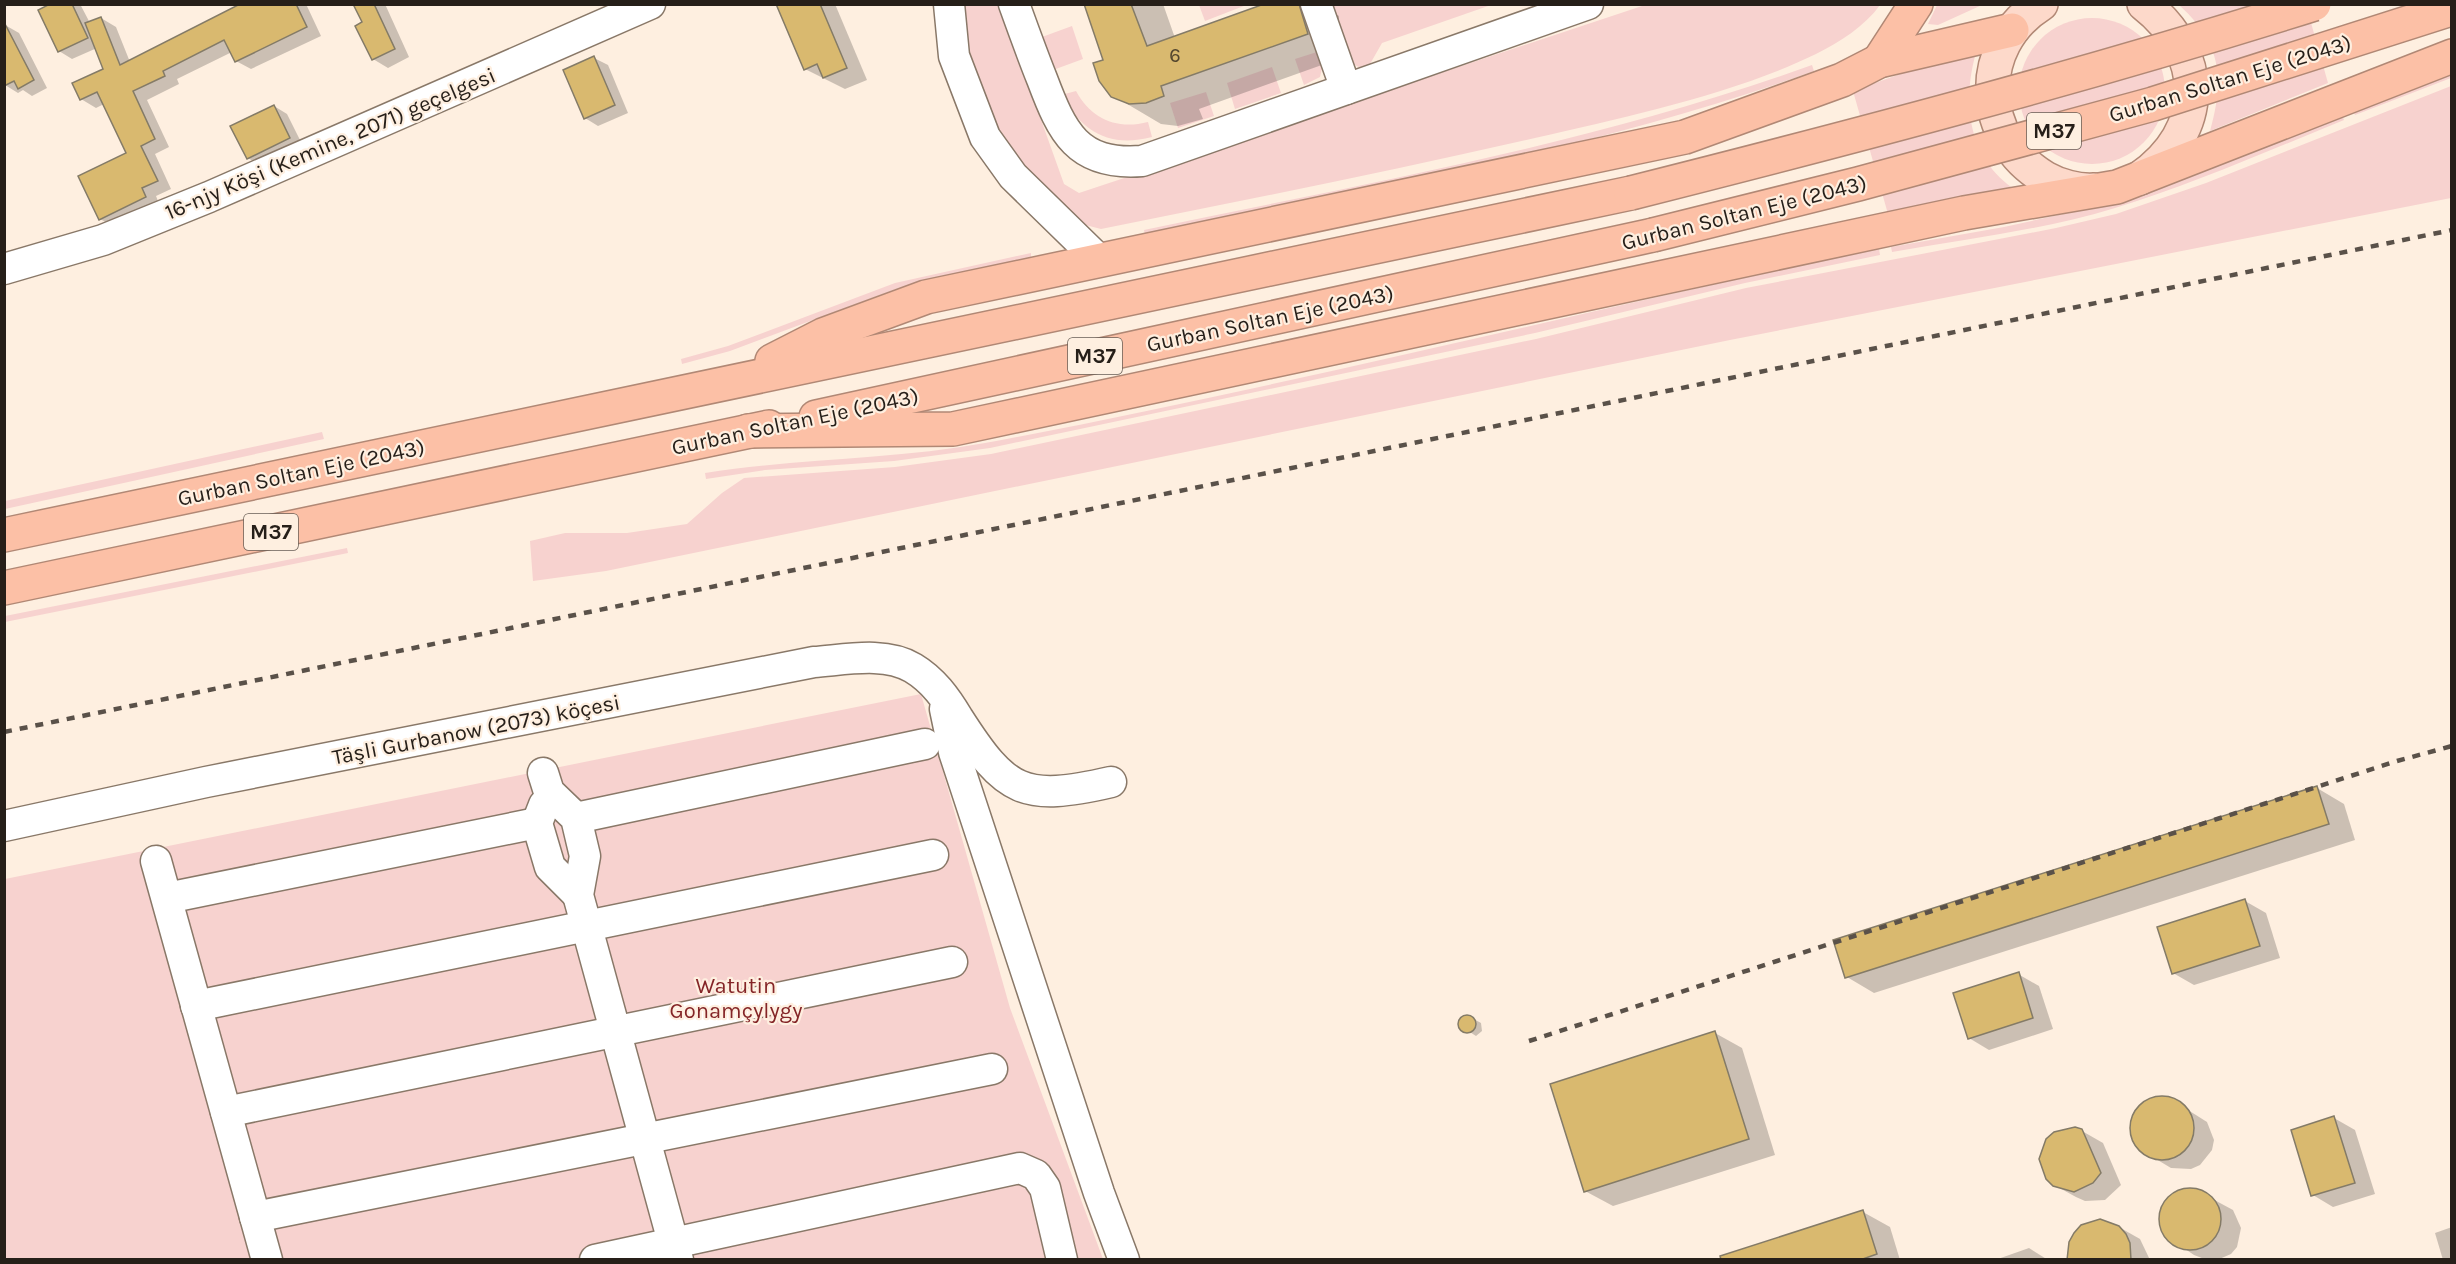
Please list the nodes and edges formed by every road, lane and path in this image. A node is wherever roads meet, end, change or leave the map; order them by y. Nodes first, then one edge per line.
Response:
1 (650, 4) edge
2 (950, 4) edge
3 (1014, 4) edge
4 (1316, 4) edge
5 (1588, 4) edge
6 (1917, 4) edge
7 (2041, 4) edge
8 (2144, 4) edge
9 (2314, 4) edge
10 (2451, 9) edge
11 (2011, 17) edge
12 (2451, 56) edge
13 (1879, 61) junction
14 (1346, 89) junction
15 (2117, 187) junction
16 (1099, 261) junction
17 (4, 269) edge
18 (727, 382) junction
19 (748, 432) junction
20 (4, 535) edge
21 (4, 588) edge
22 (941, 690) junction
23 (925, 744) dead end
24 (1111, 782) dead end
25 (576, 818) junction
26 (537, 823) junction
27 (4, 826) edge
28 (933, 855) dead end
29 (156, 861) dead end
30 (578, 896) junction
31 (167, 898) junction
32 (585, 927) junction
33 (952, 962) dead end
34 (196, 1006) junction
35 (614, 1032) junction
36 (992, 1069) dead end
37 (226, 1112) junction
38 (644, 1137) junction
39 (255, 1217) junction
40 (675, 1252) edge
41 (267, 1260) edge
42 (595, 1260) edge
43 (1062, 1260) edge
44 (1124, 1260) edge

1 - 17 street, 16-njy Köşi (Kemine, 2071) geçelgesi
2 - 16 street
3 - 14 street
4 - 14 street
5 - 14 street
6 - 13 highway
7 - 11 main road
8 - 15 main road
9 - 18 highway, Gurban Soltan Eje (2043) / M37, bridge
10 - 19 highway, Gurban Soltan Eje (2043) / M37, bridge
11 - 13 highway
11 - 15 main road
12 - 15 highway
13 - 16 highway
15 - 19 highway
16 - 18 highway
18 - 20 highway, Gurban Soltan Eje (2043) / M37
19 - 21 highway, Gurban Soltan Eje (2043) / M37
22 - 24 street, Täşli Gurbanow (2073) köçesi
22 - 27 street, Täşli Gurbanow (2073) köçesi
22 - 44 street
23 - 25 street
25 - 26 street
25 - 30 street
26 - 30 street
26 - 31 street
28 - 32 street
29 - 31 street
30 - 32 street
31 - 34 street
32 - 34 street
32 - 35 street
33 - 35 street
34 - 37 street
35 - 37 street
35 - 38 street
36 - 38 street
37 - 39 street
38 - 39 street
38 - 40 street
39 - 41 street
40 - 42 street
40 - 43 street

